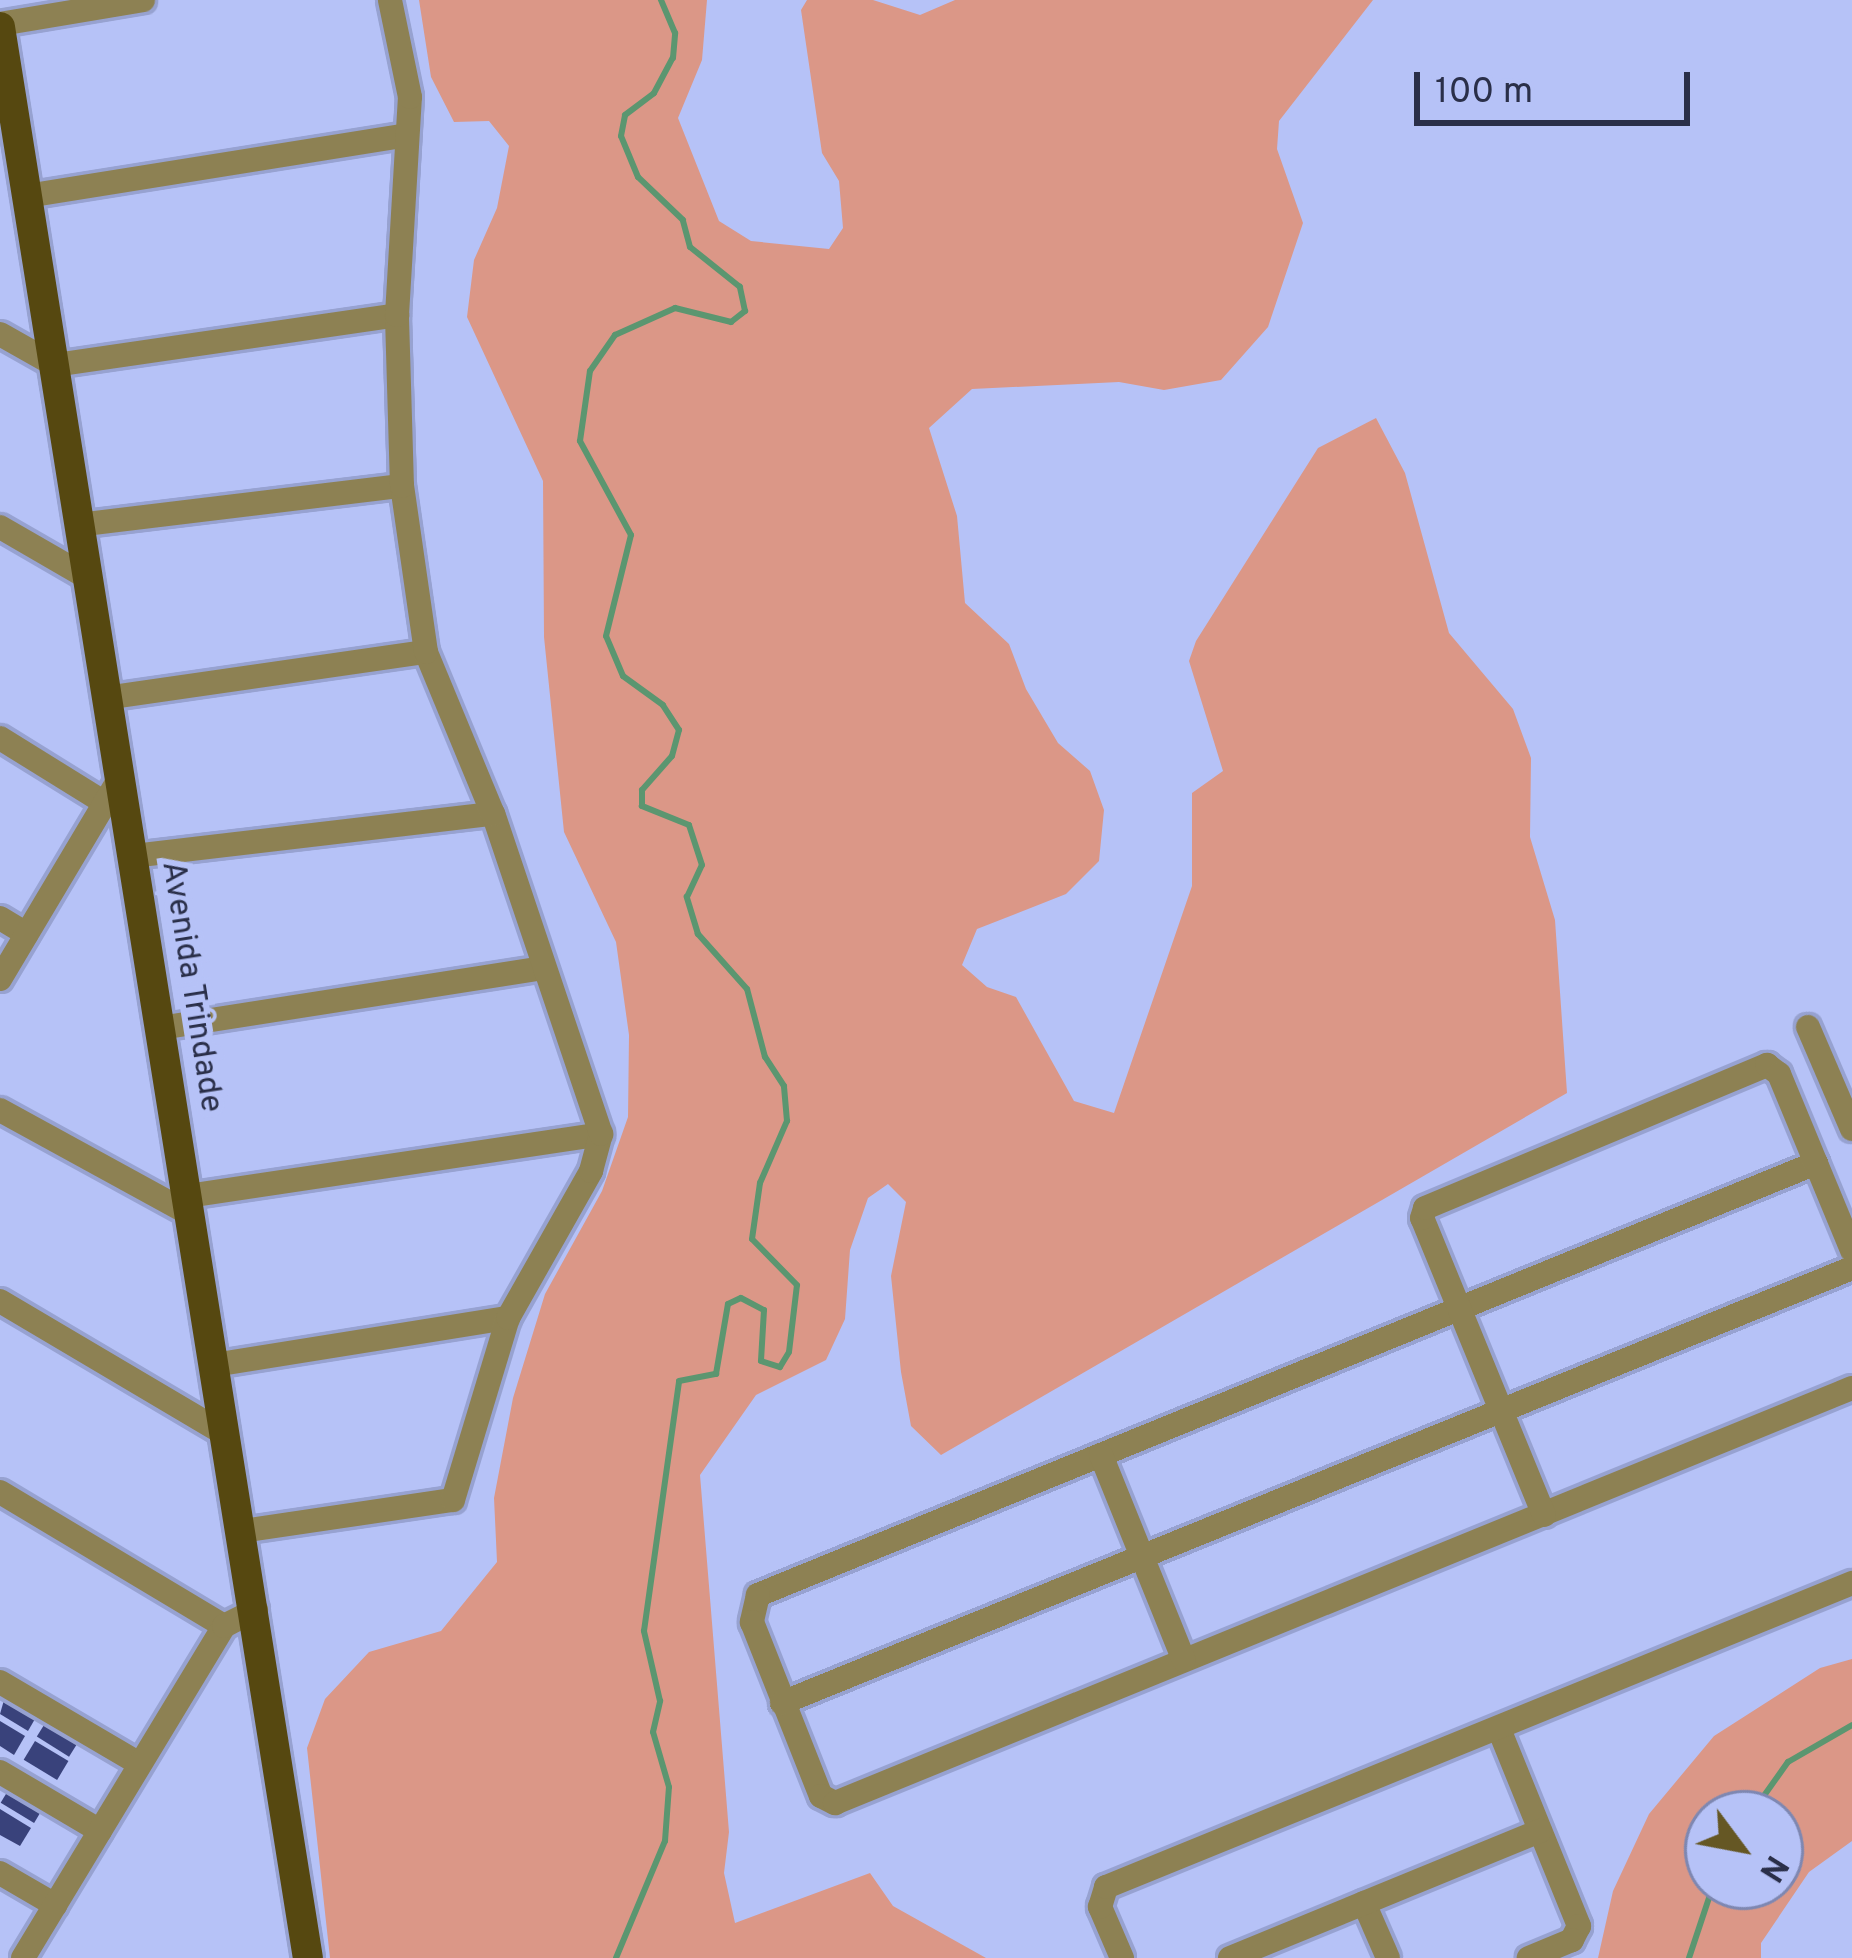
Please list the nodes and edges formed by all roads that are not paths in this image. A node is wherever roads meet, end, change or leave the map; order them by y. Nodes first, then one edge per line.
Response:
1 (142, 0) edge
2 (389, 0) edge
3 (0, 25) edge
4 (7, 116) edge
5 (406, 134) junction
6 (27, 196) junction
7 (397, 316) junction
8 (0, 334) edge
9 (55, 365) junction
10 (402, 485) junction
11 (78, 525) junction
12 (0, 527) edge
13 (85, 576) junction
14 (426, 652) junction
15 (106, 698) junction
16 (0, 738) edge
17 (112, 790) junction
18 (493, 814) junction
19 (133, 856) junction
20 (0, 918) edge
21 (26, 934) junction
22 (543, 968) junction
23 (0, 979) edge
24 (160, 1028) junction
25 (1808, 1028) dead end
26 (0, 1110) edge
27 (1852, 1130) edge
28 (601, 1134) junction
29 (1816, 1163) junction
30 (188, 1205) junction
31 (1852, 1250) edge
32 (1852, 1268) edge
33 (0, 1301) edge
34 (1460, 1309) junction
35 (508, 1318) junction
36 (214, 1365) junction
37 (1852, 1388) edge
38 (1501, 1409) junction
39 (225, 1434) junction
40 (1100, 1455) junction
41 (0, 1492) edge
42 (1544, 1515) junction
43 (242, 1531) junction
44 (1142, 1557) junction
45 (1852, 1583) edge
46 (256, 1610) junction
47 (224, 1625) junction
48 (1184, 1660) junction
49 (0, 1682) edge
50 (782, 1703) junction
51 (1499, 1729) junction
52 (140, 1764) junction
53 (0, 1772) edge
54 (100, 1831) junction
55 (1540, 1831) junction
56 (0, 1873) edge
57 (1364, 1903) junction
58 (55, 1905) junction
59 (23, 1958) edge
60 (308, 1958) edge
61 (1123, 1958) edge
62 (1229, 1958) edge
63 (1388, 1958) edge
64 (1528, 1958) edge

1 - 3 street
2 - 5 street
3 - 4 main road, Avenida Trindade
4 - 6 main road, Avenida Trindade
5 - 6 street
5 - 7 street
6 - 9 main road, Avenida Trindade
7 - 9 street
7 - 10 street
8 - 9 street
9 - 11 main road, Avenida Trindade
10 - 11 street
10 - 14 street
11 - 13 main road, Avenida Trindade
12 - 13 street
13 - 15 main road, Avenida Trindade
14 - 15 street
14 - 18 street
15 - 17 main road, Avenida Trindade
16 - 17 street
17 - 19 main road, Avenida Trindade
17 - 21 street
18 - 19 street
18 - 22 street
19 - 24 main road, Avenida Trindade
20 - 21 street
21 - 23 street
22 - 24 street
22 - 28 street
24 - 30 main road, Avenida Trindade
25 - 27 street
26 - 30 street
28 - 30 street
28 - 35 street
29 - 31 street
29 - 34 street
29 - 34 street
30 - 36 main road, Avenida Trindade
32 - 38 street
33 - 39 street
34 - 38 street
34 - 40 street
35 - 36 street
35 - 43 street
36 - 39 main road, Avenida Trindade
37 - 42 street
38 - 42 street
38 - 44 street
39 - 43 main road, Avenida Trindade
40 - 44 street
40 - 50 street
41 - 47 street
42 - 48 street
43 - 46 main road, Avenida Trindade
44 - 48 street
44 - 50 street
45 - 51 street
46 - 47 street
46 - 60 main road, Avenida Trindade
47 - 52 street
48 - 50 street
49 - 52 street
51 - 55 street
51 - 61 street
52 - 54 street
53 - 54 street
54 - 58 street
55 - 57 street
55 - 64 street
56 - 58 street
57 - 62 street
57 - 63 street
58 - 59 street

